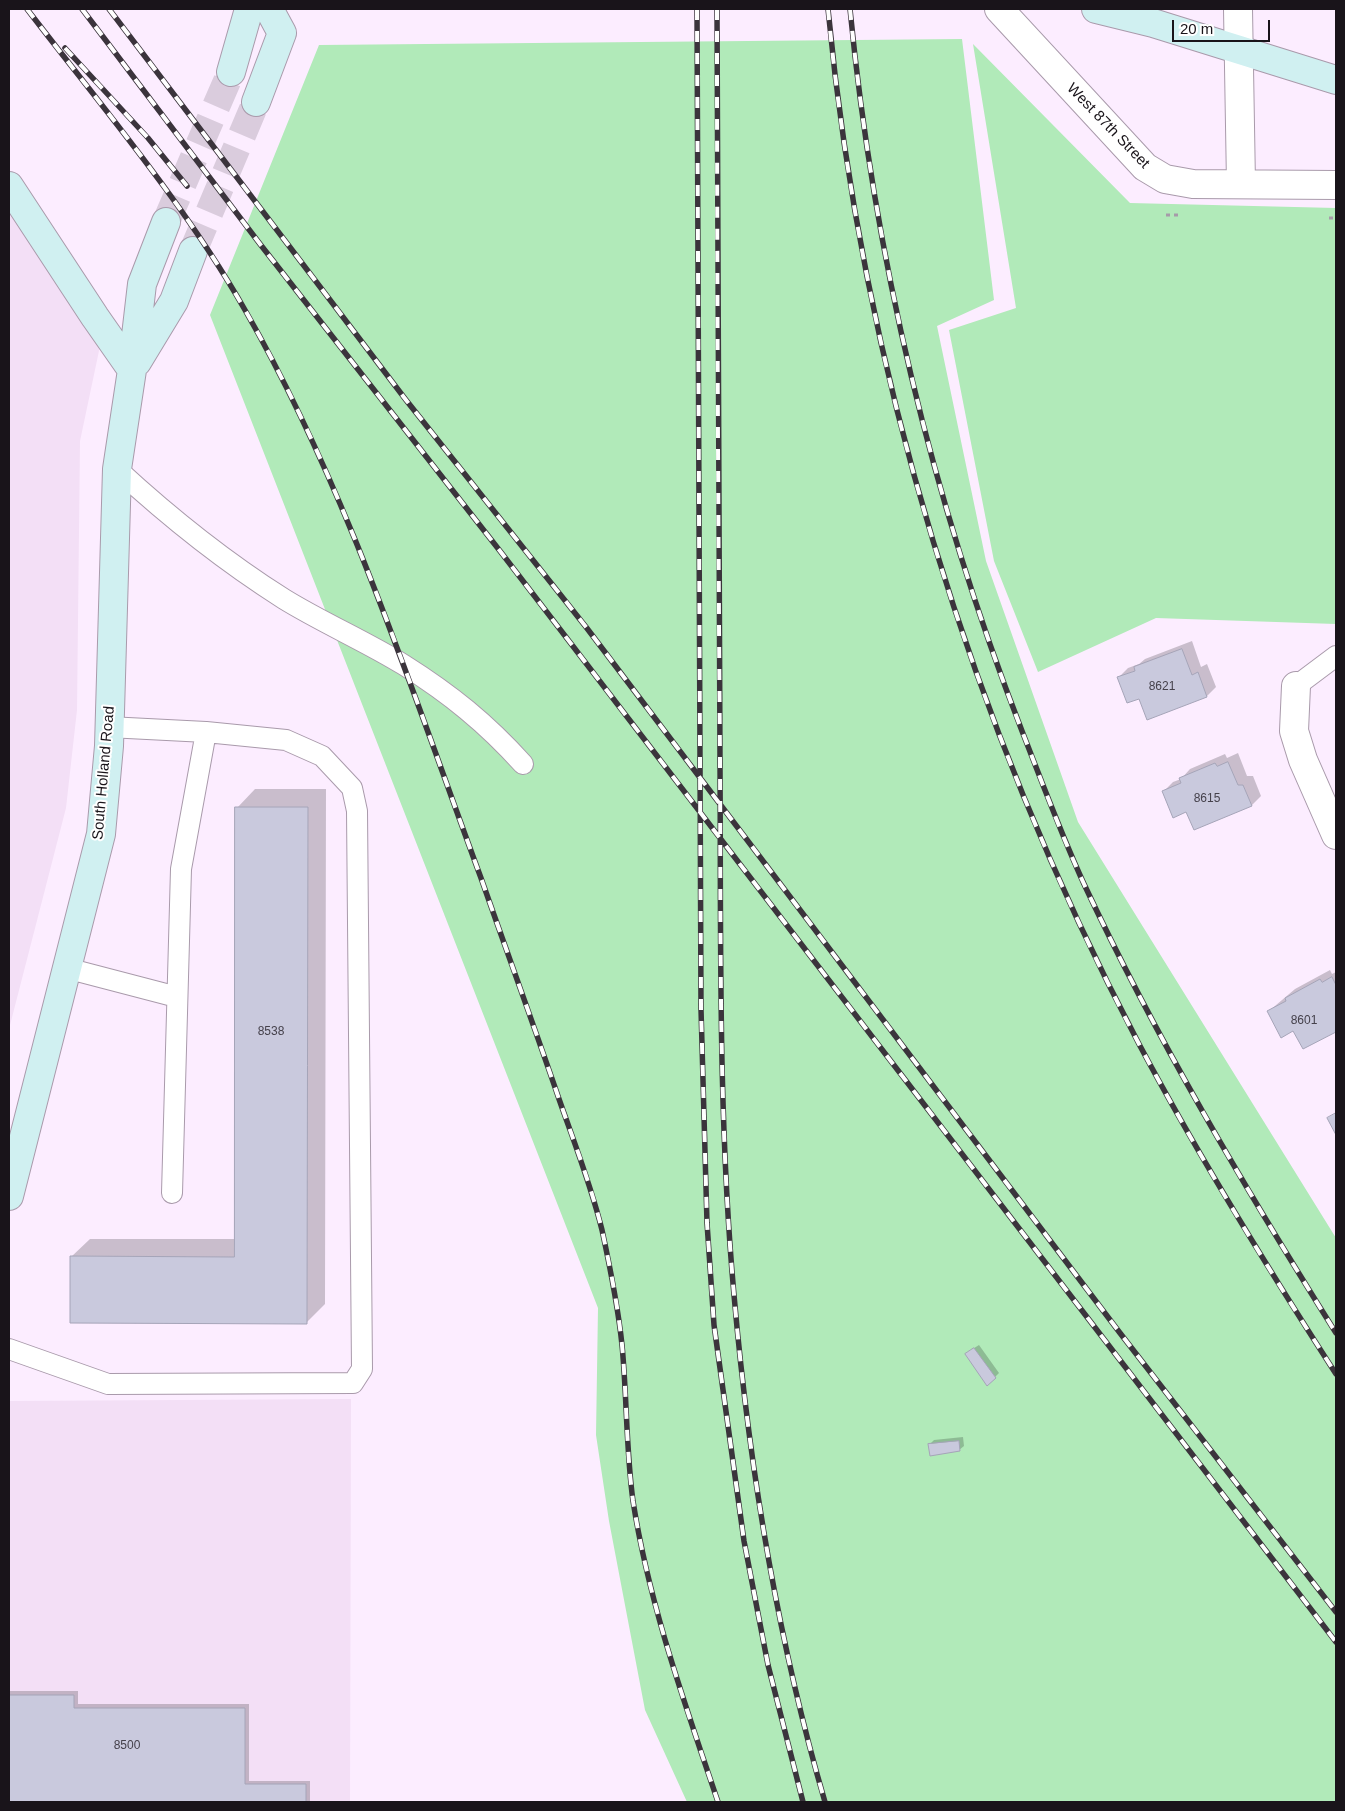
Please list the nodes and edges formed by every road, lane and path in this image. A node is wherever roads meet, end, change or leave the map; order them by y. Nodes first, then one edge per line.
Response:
1 (249, 9) edge
2 (269, 9) edge
3 (999, 9) edge
4 (1096, 9) edge
5 (1238, 9) edge
6 (1238, 50) junction
7 (230, 72) tunnel mouth
8 (1336, 80) edge
9 (256, 102) tunnel mouth
10 (1241, 184) junction
11 (1336, 185) edge
12 (9, 186) edge
13 (166, 222) tunnel mouth
14 (193, 251) tunnel mouth
15 (132, 370) junction
16 (117, 469) junction
17 (1336, 656) edge
18 (1296, 686) joint
19 (108, 727) junction
20 (206, 732) junction
21 (523, 764) dead end
22 (1336, 835) edge
23 (66, 968) junction
24 (177, 997) junction
25 (172, 1193) dead end
26 (9, 1196) edge
27 (9, 1349) edge

1 - 7 main road
2 - 9 main road
3 - 10 street, West 87th Street
4 - 6 main road
5 - 6 street
6 - 8 main road
6 - 10 street
10 - 11 street, West 87th Street
12 - 15 main road
13 - 15 main road, South Holland Road
14 - 15 main road, South Holland Road
15 - 16 main road, South Holland Road
16 - 19 main road, South Holland Road
16 - 21 lane
17 - 18 lane
18 - 22 street
19 - 20 lane
19 - 23 main road, South Holland Road
20 - 24 lane
20 - 27 lane
23 - 24 lane
23 - 26 main road, South Holland Road
24 - 25 lane

